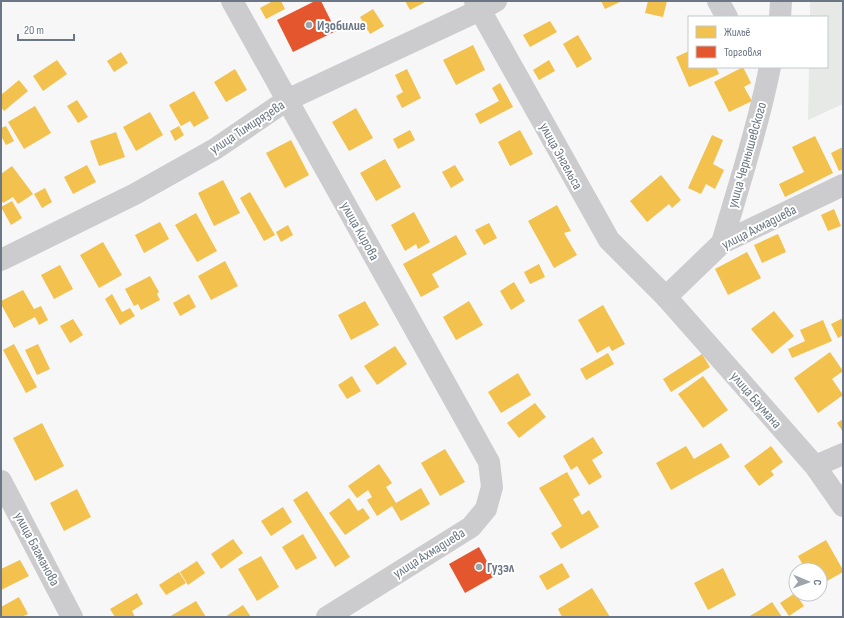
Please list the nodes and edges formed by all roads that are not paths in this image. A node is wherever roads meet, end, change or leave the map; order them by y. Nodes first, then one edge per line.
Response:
1 (232, 1) edge
2 (718, 1) edge
3 (781, 1) edge
4 (483, 4) edge
5 (727, 16) edge
6 (780, 16) edge
7 (765, 72) edge
8 (287, 100) junction
9 (740, 183) junction
10 (843, 185) edge
11 (771, 219) junction
12 (722, 243) junction
13 (1, 260) edge
14 (666, 297) junction
15 (843, 454) edge
16 (489, 462) joint
17 (815, 466) junction
18 (1, 481) edge
19 (843, 506) edge
20 (72, 617) edge
21 (327, 617) edge

1 - 8 street, улица Кирова
2 - 5 street
3 - 6 street
4 - 8 street, улица Тимирязева
4 - 14 street, улица Энгельса
7 - 9 street, улица Чернышевского
8 - 13 street, улица Тимирязева
8 - 16 street, улица Кирова
9 - 11 street
9 - 12 street, улица Чернышевского
10 - 11 street, улица Ахмадиева
11 - 12 street, улица Ахмадиева
12 - 14 street, улица Ахмадиева
14 - 17 street, улица Баумана
15 - 17 street
16 - 21 street, улица Ахмадиева
17 - 19 street, улица Баумана
18 - 20 street, улица Багманова

